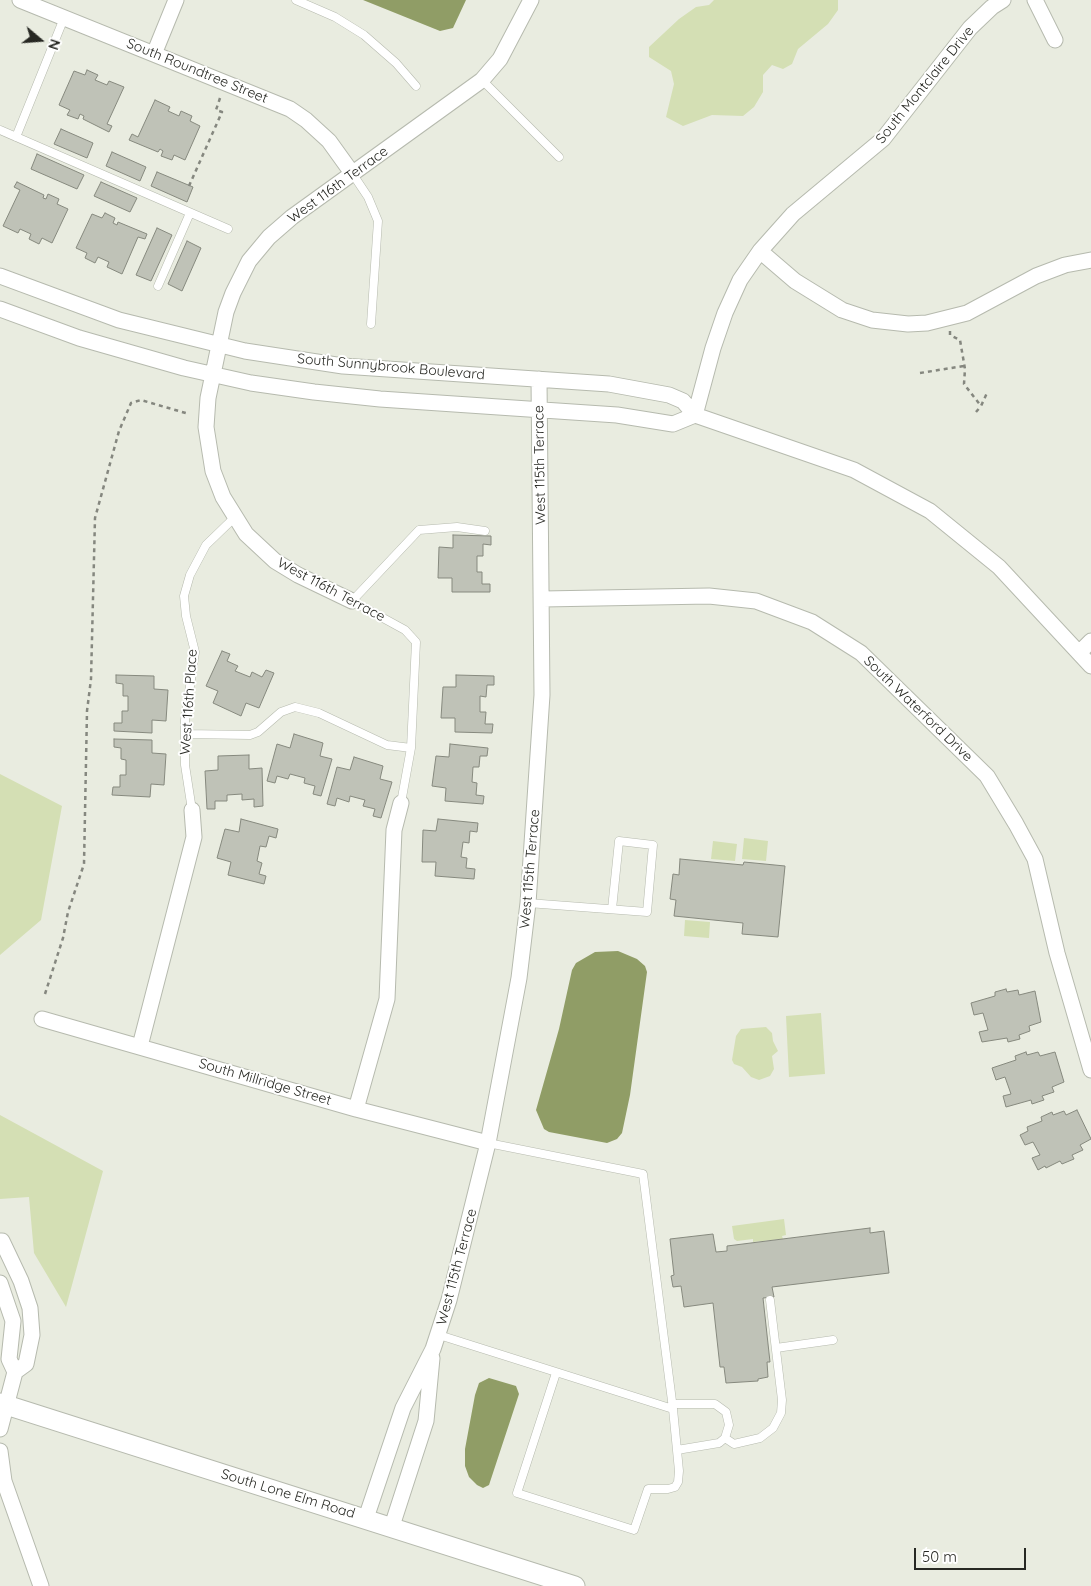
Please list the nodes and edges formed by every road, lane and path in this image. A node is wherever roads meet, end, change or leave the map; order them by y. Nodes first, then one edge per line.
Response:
1 (20, 0) edge
2 (176, 0) edge
3 (296, 0) edge
4 (531, 0) edge
5 (1003, 0) edge
6 (1035, 0) edge
7 (64, 18) junction
8 (1054, 40) dead end
9 (154, 54) junction
10 (482, 80) junction
11 (416, 86) dead end
12 (220, 98) dead end
13 (0, 130) edge
14 (16, 136) junction
15 (559, 157) dead end
16 (352, 173) junction
17 (189, 186) dead end
18 (190, 213) junction
19 (228, 229) dead end
20 (760, 251) junction
21 (1091, 260) edge
22 (0, 276) edge
23 (158, 286) dead end
24 (0, 308) edge
25 (371, 324) dead end
26 (950, 327) dead end
27 (219, 345) junction
28 (964, 366) junction
29 (920, 373) dead end
30 (213, 375) junction
31 (539, 379) junction
32 (987, 394) dead end
33 (981, 406) junction
34 (538, 410) junction
35 (976, 412) dead end
36 (189, 414) dead end
37 (695, 415) junction
38 (234, 518) junction
39 (485, 531) dead end
40 (543, 599) junction
41 (352, 600) junction
42 (1091, 641) edge
43 (1079, 653) junction
44 (1091, 666) edge
45 (185, 734) junction
46 (411, 748) junction
47 (401, 803) joint
48 (192, 810) joint
49 (528, 903) junction
50 (612, 909) junction
51 (45, 994) dead end
52 (42, 1019) dead end
53 (140, 1046) junction
54 (1091, 1068) edge
55 (356, 1109) junction
56 (488, 1143) junction
57 (1, 1241) edge
58 (0, 1283) edge
59 (770, 1300) dead end
60 (833, 1340) dead end
61 (436, 1342) junction
62 (776, 1348) junction
63 (15, 1372) junction
64 (556, 1373) junction
65 (4, 1404) edge
66 (673, 1407) junction
67 (0, 1429) edge
68 (725, 1438) junction
69 (677, 1450) junction
70 (0, 1451) edge
71 (366, 1518) junction
72 (392, 1526) junction
73 (41, 1586) edge
74 (576, 1586) edge

1 - 7 street, South Roundtree Street
2 - 9 street
3 - 11 lane
4 - 10 street, West 116th Terrace
5 - 20 street, South Montclaire Drive
6 - 8 street
7 - 9 street, South Roundtree Street
7 - 14 lane
9 - 16 street, South Roundtree Street
10 - 15 lane
10 - 16 street, West 116th Terrace
12 - 17 path
13 - 14 lane
14 - 18 lane
16 - 25 lane
16 - 27 street, West 116th Terrace
18 - 19 lane
18 - 23 lane
20 - 21 street
20 - 37 street, South Montclaire Drive
22 - 27 street, South Sunnybrook Boulevard
24 - 30 street
26 - 28 path
27 - 30 street, West 116th Terrace
27 - 31 street, South Sunnybrook Boulevard
28 - 29 path
28 - 33 path
30 - 34 street
30 - 38 street, West 116th Terrace
31 - 34 street, West 115th Terrace
31 - 37 street, South Sunnybrook Boulevard
32 - 33 path
33 - 35 path
34 - 37 street
34 - 40 street, West 115th Terrace
36 - 51 path
37 - 43 street, South Sunnybrook Boulevard
38 - 41 street, West 116th Terrace
38 - 45 lane, West 116th Place
39 - 41 lane
40 - 49 street, West 115th Terrace
40 - 54 street, South Waterford Drive
41 - 46 lane, West 116th Terrace
42 - 43 street
43 - 44 street, South Sunnybrook Boulevard
45 - 46 lane
45 - 48 lane, West 116th Place
46 - 47 lane, West 116th Terrace
47 - 55 street, West 116th Terrace
48 - 53 street, West 116th Place
49 - 50 lane
49 - 56 street, West 115th Terrace
50 - 50 lane
52 - 53 street, South Millridge Street
53 - 55 street, South Millridge Street
55 - 56 street, South Millridge Street
56 - 61 street, West 115th Terrace
56 - 66 lane
57 - 63 street
58 - 63 street
59 - 62 lane
60 - 62 lane
61 - 64 lane
61 - 71 street, West 115th Terrace
61 - 72 street, West 115th Terrace
62 - 68 lane
63 - 65 street
64 - 66 lane
64 - 69 lane
65 - 67 street
65 - 71 street, South Lone Elm Road
66 - 68 lane
66 - 69 lane
68 - 69 lane
70 - 73 street
71 - 72 street, South Lone Elm Road
72 - 74 street, South Lone Elm Road

